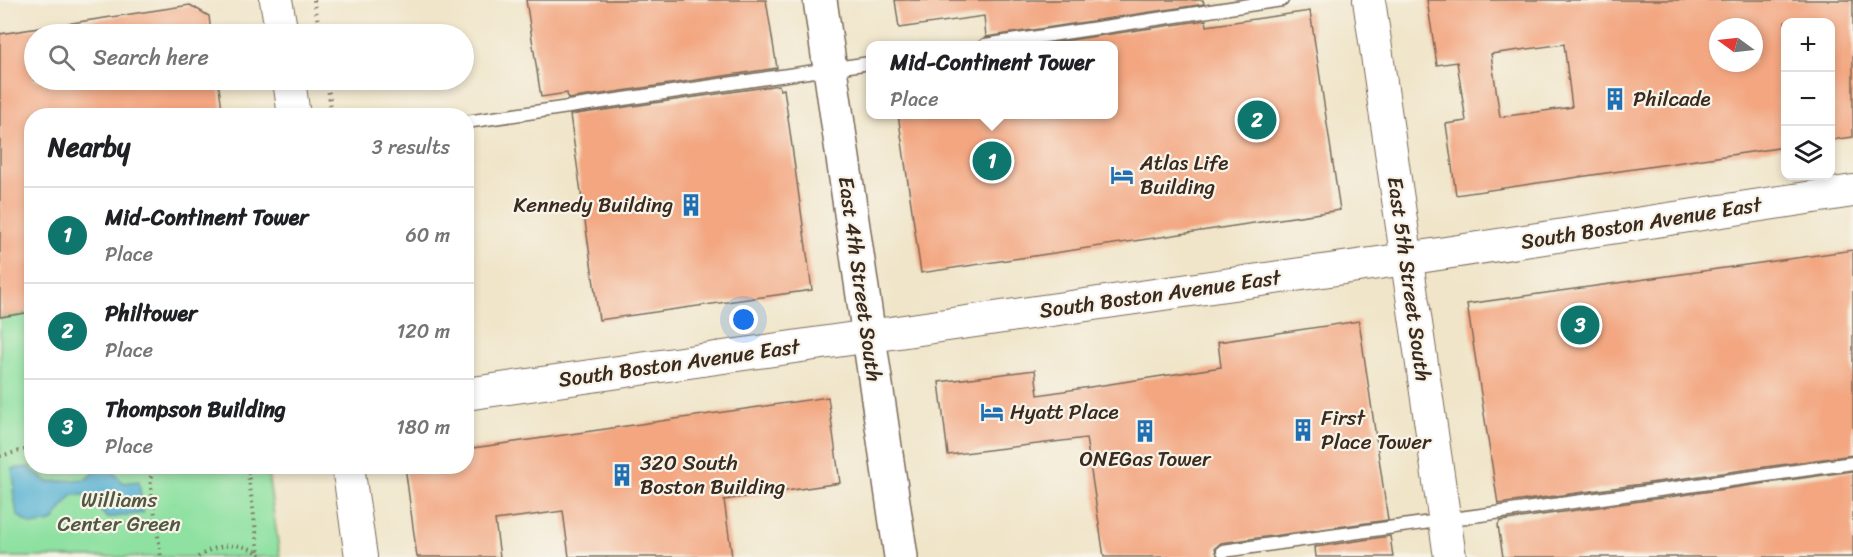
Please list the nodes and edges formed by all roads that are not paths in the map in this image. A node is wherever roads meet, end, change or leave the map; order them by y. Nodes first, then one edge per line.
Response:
1 (276, 0) edge
2 (820, 0) edge
3 (1282, 0) edge
4 (1369, 0) edge
5 (280, 24) edge
6 (1011, 41) edge
7 (866, 64) edge
8 (830, 70) junction
9 (290, 90) edge
10 (293, 108) edge
11 (474, 122) edge
12 (1853, 191) edge
13 (1406, 259) junction
14 (868, 336) junction
15 (474, 393) edge
16 (1853, 463) edge
17 (349, 474) edge
18 (1445, 520) junction
19 (1223, 551) dead end
20 (361, 557) edge
21 (900, 557) edge
22 (1450, 557) edge

1 - 5 street
2 - 8 main road, East 4th Street South
3 - 6 lane
4 - 13 street, East 5th Street South
7 - 8 lane
8 - 11 lane
8 - 14 main road, East 4th Street South
9 - 10 street
12 - 13 street, South Boston Avenue East
13 - 14 street, South Boston Avenue East
13 - 18 street, East 5th Street South
14 - 15 street, South Boston Avenue East
14 - 21 main road, East 4th Street South
16 - 18 lane
17 - 20 street
18 - 19 lane
18 - 22 street, East 5th Street South

